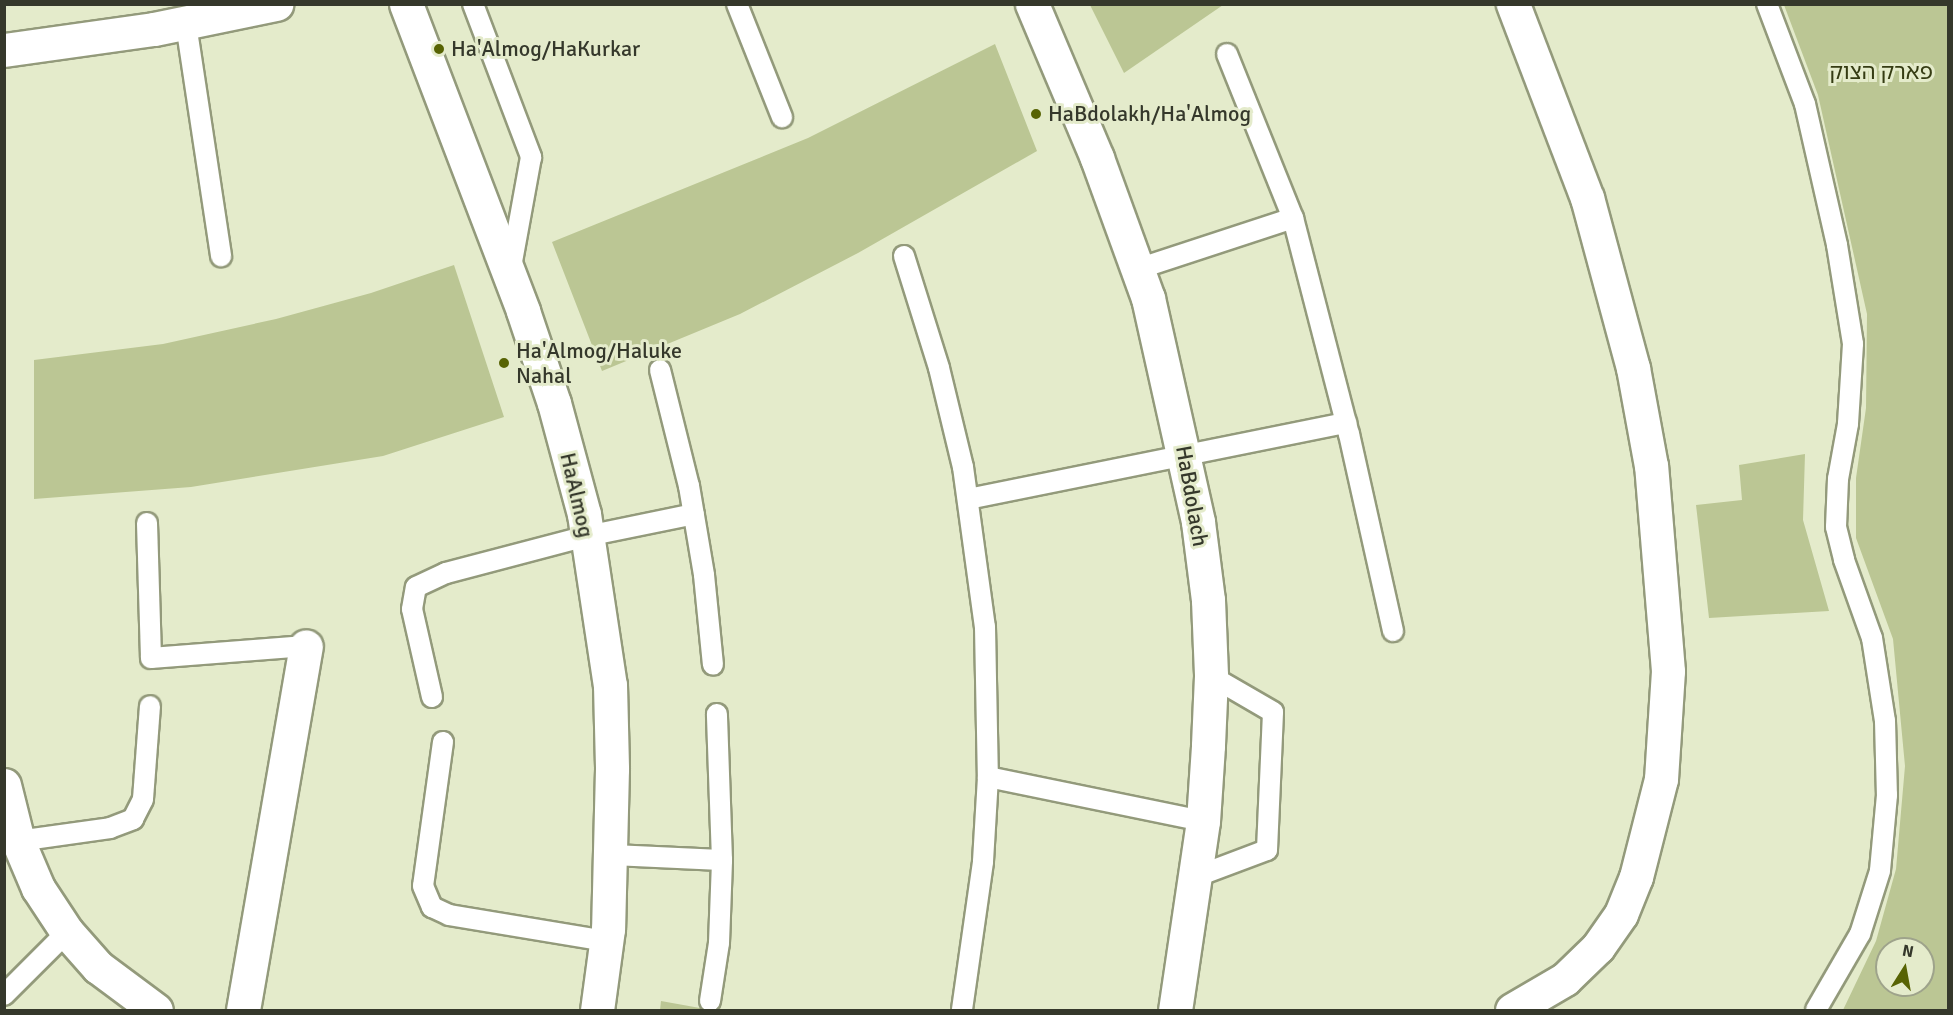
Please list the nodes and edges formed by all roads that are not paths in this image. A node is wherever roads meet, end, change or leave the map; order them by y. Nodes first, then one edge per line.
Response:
1 (276, 4) edge
2 (406, 4) edge
3 (473, 4) edge
4 (737, 4) edge
5 (1032, 4) edge
6 (1513, 4) edge
7 (1767, 4) edge
8 (186, 24) junction
9 (4, 50) edge
10 (1227, 54) dead end
11 (782, 117) dead end
12 (1293, 218) junction
13 (220, 256) dead end
14 (904, 256) dead end
15 (1138, 269) junction
16 (510, 275) junction
17 (660, 370) dead end
18 (1346, 423) junction
19 (1186, 458) junction
20 (968, 500) junction
21 (694, 514) junction
22 (147, 523) dead end
23 (587, 536) junction
24 (1393, 631) dead end
25 (306, 646) joint
26 (713, 665) dead end
27 (1211, 676) junction
28 (432, 697) dead end
29 (150, 706) dead end
30 (717, 714) dead end
31 (443, 742) dead end
32 (988, 777) junction
33 (5, 795) edge
34 (1203, 821) junction
35 (18, 842) junction
36 (612, 855) junction
37 (722, 860) junction
38 (1195, 877) junction
39 (68, 932) junction
40 (606, 941) junction
41 (4, 995) edge
42 (710, 1001) dead end
43 (156, 1011) edge
44 (243, 1011) edge
45 (597, 1011) edge
46 (962, 1011) edge
47 (1175, 1011) edge
48 (1512, 1011) edge
49 (1816, 1011) edge

1 - 8 street
2 - 16 street, HaAlmog
3 - 16 lane
4 - 11 lane
5 - 15 street, HaBdolach
6 - 48 street
7 - 49 lane
8 - 9 street
8 - 13 lane
10 - 12 lane
12 - 15 lane
12 - 18 lane
14 - 20 lane
15 - 19 street, HaBdolach
16 - 23 street, HaAlmog
17 - 21 lane
18 - 19 lane
18 - 24 lane
19 - 20 lane
19 - 27 street, HaBdolach
20 - 32 lane
21 - 23 lane
21 - 26 lane
22 - 25 lane
23 - 28 lane
23 - 36 street, HaAlmog
25 - 44 street
27 - 34 street, HaBdolach
27 - 38 lane
29 - 35 lane
30 - 37 lane
31 - 40 lane
32 - 34 lane
32 - 46 lane
33 - 35 street
34 - 38 street, HaBdolach
35 - 39 street
36 - 37 lane
36 - 40 street, HaAlmog
37 - 42 lane
38 - 47 street, HaBdolach
39 - 41 lane
39 - 43 street
40 - 45 street, HaAlmog

